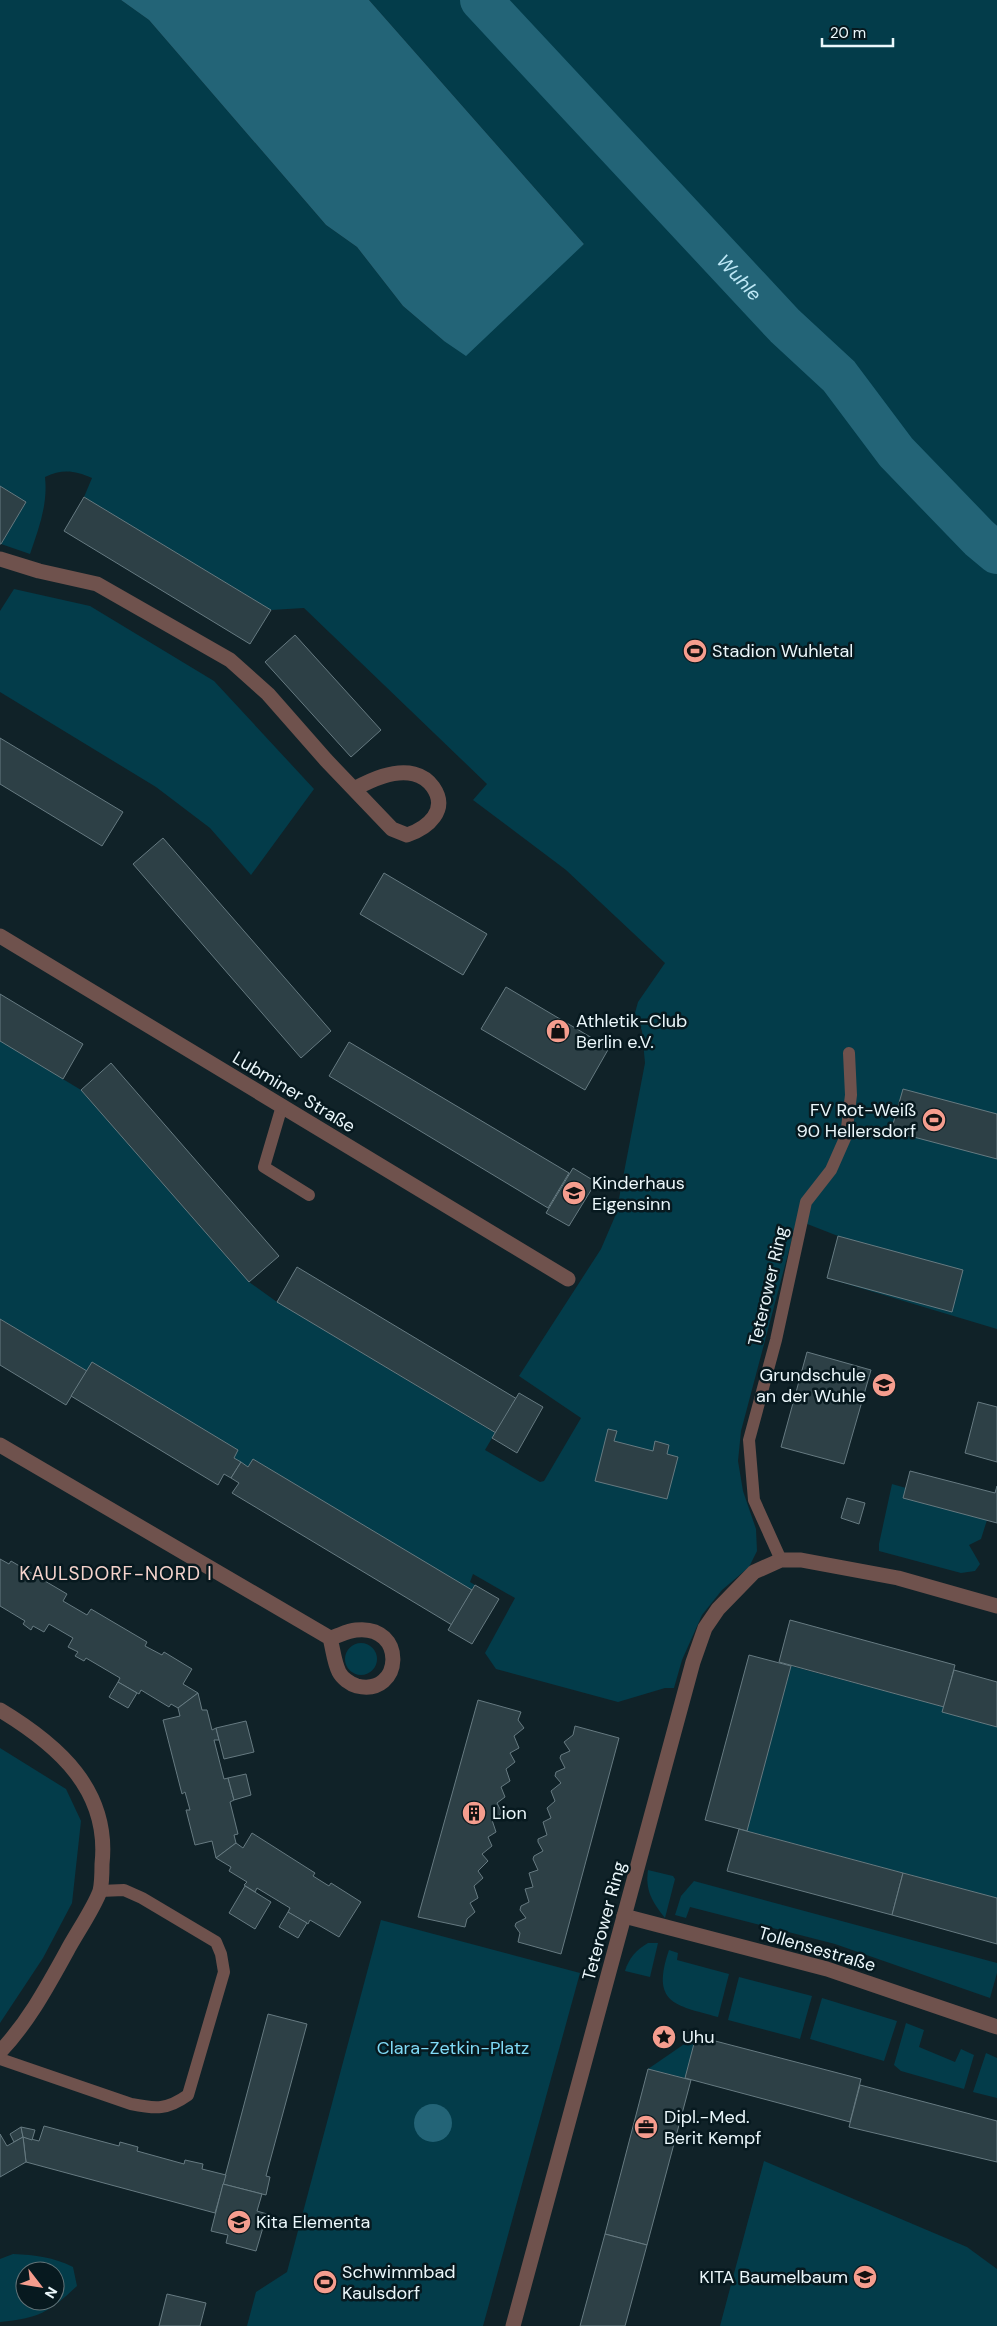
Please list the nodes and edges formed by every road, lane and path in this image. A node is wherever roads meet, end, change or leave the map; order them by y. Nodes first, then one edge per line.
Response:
1 (0, 559) edge
2 (354, 789) junction
3 (0, 936) edge
4 (849, 1054) dead end
5 (282, 1106) junction
6 (310, 1195) dead end
7 (568, 1279) dead end
8 (0, 1446) edge
9 (781, 1560) junction
10 (997, 1606) edge
11 (330, 1638) junction
12 (0, 1710) edge
13 (100, 1891) junction
14 (624, 1916) junction
15 (997, 2027) edge
16 (0, 2052) edge
17 (0, 2060) edge
18 (513, 2326) edge

1 - 2 street
2 - 2 street
3 - 5 street, Lubminer Straße
4 - 9 lane, Teterower Ring
5 - 6 lane
5 - 7 street, Lubminer Straße
8 - 11 street
9 - 10 street, Teterower Ring
9 - 14 street, Teterower Ring
11 - 11 street
12 - 13 street
13 - 16 street
13 - 17 lane
14 - 15 street, Tollensestraße
14 - 18 street, Teterower Ring

